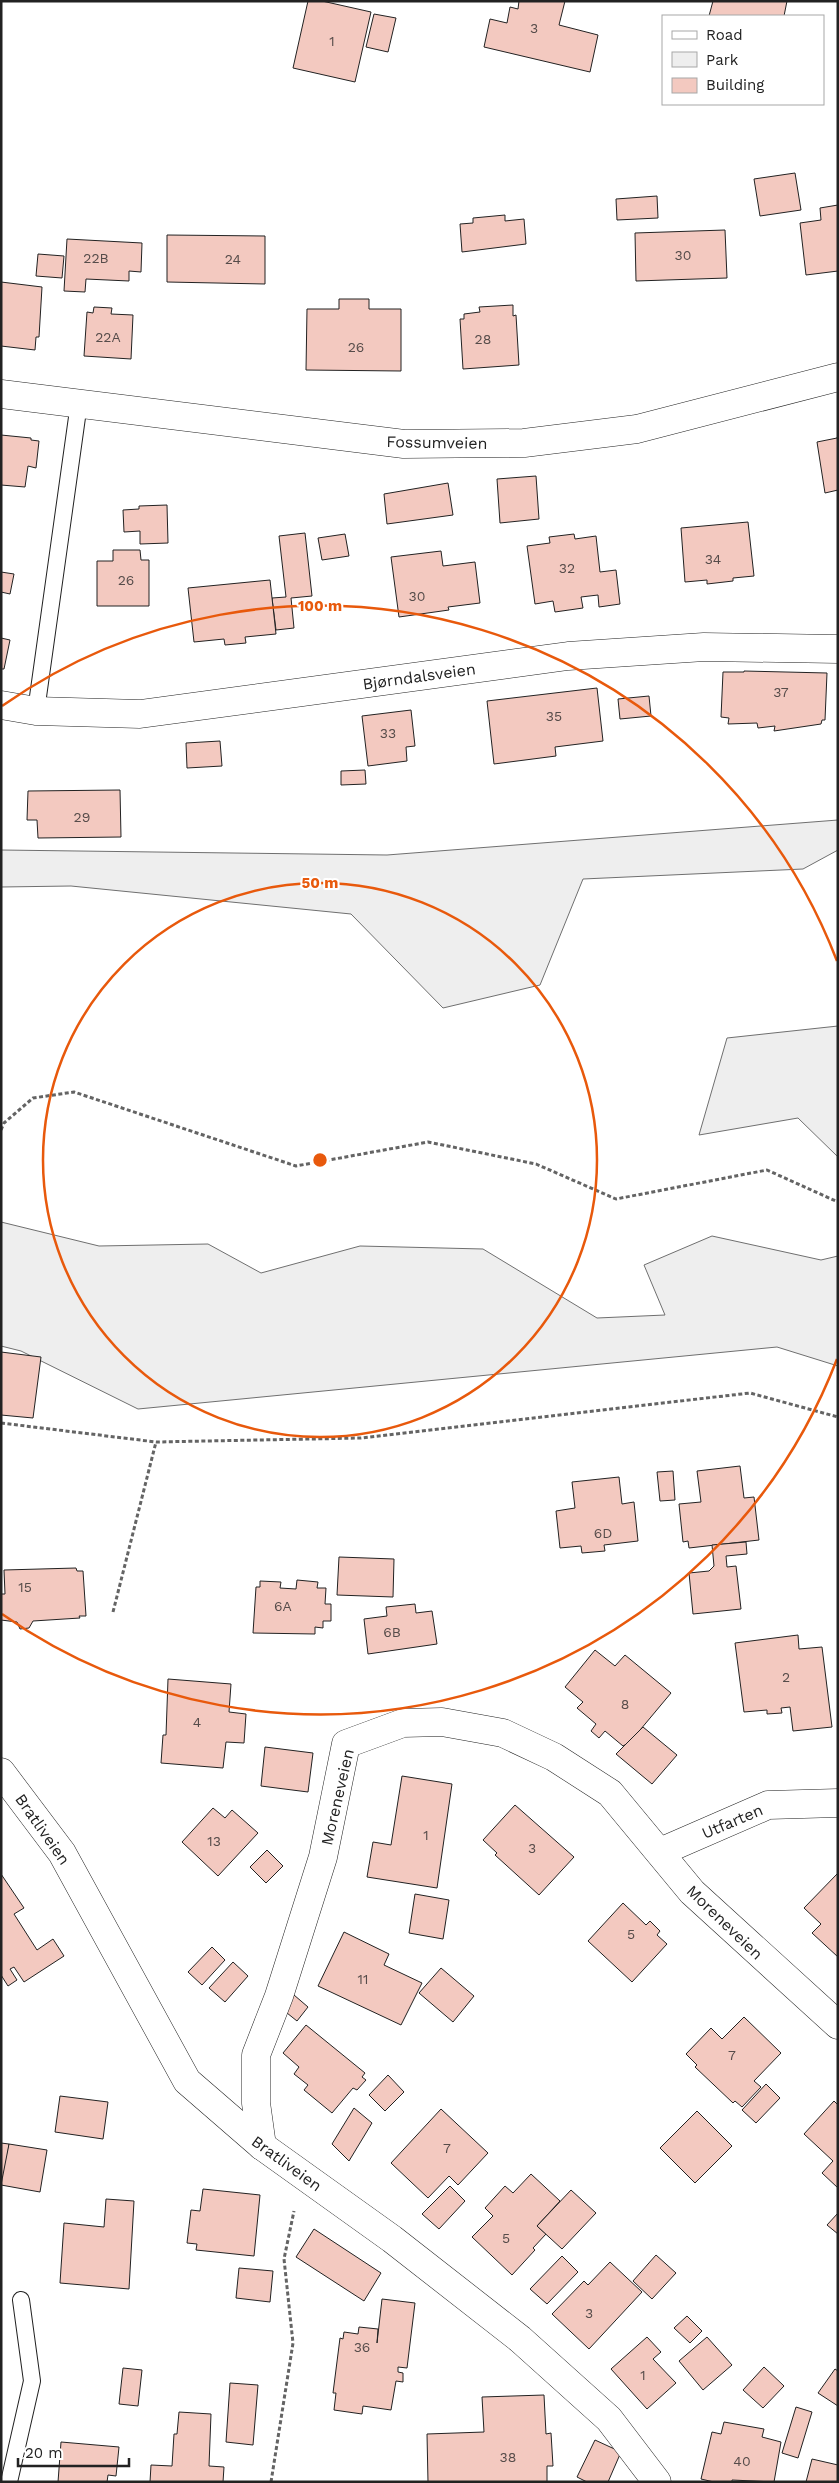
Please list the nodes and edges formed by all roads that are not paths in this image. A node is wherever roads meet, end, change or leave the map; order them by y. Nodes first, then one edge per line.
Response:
1 (838, 378) edge
2 (1, 394) edge
3 (79, 403) junction
4 (838, 649) edge
5 (1, 705) edge
6 (36, 712) junction
7 (1, 1772) edge
8 (838, 1803) edge
9 (660, 1852) junction
10 (838, 2025) edge
11 (262, 2146) junction
12 (21, 2300) dead end
13 (9, 2482) edge
14 (657, 2482) edge

1 - 3 street, Fossumveien
2 - 3 street, Fossumveien
3 - 6 lane
4 - 6 street, Bjørndalsveien
5 - 6 street, Bjørndalsveien
7 - 11 street, Bratliveien
8 - 9 street, Utfarten
9 - 10 street, Moreneveien
9 - 11 street, Moreneveien
11 - 14 street, Bratliveien
12 - 13 lane

